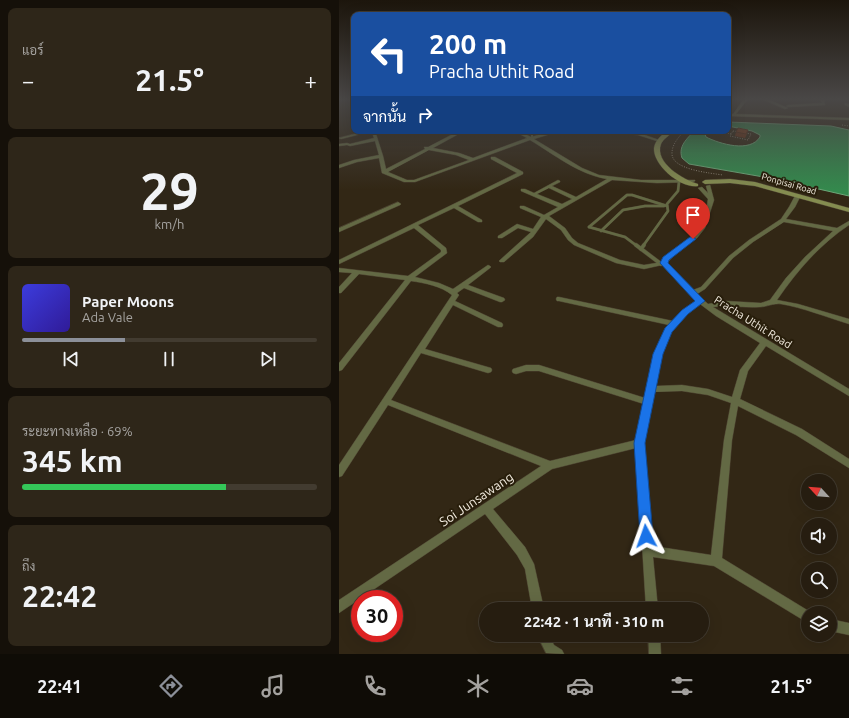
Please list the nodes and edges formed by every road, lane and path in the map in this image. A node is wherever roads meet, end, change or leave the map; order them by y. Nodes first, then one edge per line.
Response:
1 (359, 134) edge
2 (374, 134) edge
3 (455, 134) edge
4 (523, 134) edge
5 (532, 134) edge
6 (547, 134) edge
7 (642, 134) edge
8 (668, 134) edge
9 (732, 134) joint
10 (341, 138) dead end
11 (532, 138) junction
12 (376, 139) junction
13 (660, 141) junction
14 (339, 145) edge
15 (427, 148) junction
16 (381, 156) junction
17 (493, 158) dead end
18 (474, 160) junction
19 (339, 167) edge
20 (384, 172) junction
21 (611, 179) junction
22 (558, 181) dead end
23 (695, 183) junction
24 (548, 186) junction
25 (523, 190) dead end
26 (537, 192) dead end
27 (798, 195) junction
28 (575, 198) junction
29 (711, 200) junction
30 (398, 204) dead end
31 (454, 206) junction
32 (561, 206) junction
33 (667, 206) junction
34 (522, 207) dead end
35 (849, 210) edge
36 (545, 217) junction
37 (783, 220) junction
38 (480, 222) dead end
39 (849, 223) edge
40 (414, 225) junction
41 (339, 230) edge
42 (837, 230) junction
43 (534, 231) junction
44 (601, 231) junction
45 (500, 236) dead end
46 (641, 248) junction
47 (502, 261) dead end
48 (339, 262) edge
49 (662, 263) junction
50 (488, 268) dead end
51 (339, 270) edge
52 (357, 272) junction
53 (409, 279) junction
54 (463, 286) junction
55 (339, 291) edge
56 (454, 292) junction
57 (692, 293) junction
58 (559, 299) dead end
59 (502, 300) dead end
60 (451, 302) junction
61 (772, 302) junction
62 (704, 304) junction
63 (849, 322) edge
64 (674, 324) junction
65 (500, 325) dead end
66 (764, 343) junction
67 (420, 350) junction
68 (339, 368) edge
69 (488, 370) dead end
70 (516, 371) dead end
71 (651, 389) junction
72 (849, 393) edge
73 (386, 401) junction
74 (735, 401) junction
75 (648, 402) junction
76 (640, 443) junction
77 (849, 464) edge
78 (550, 465) junction
79 (339, 473) edge
80 (486, 508) junction
81 (648, 551) junction
82 (716, 561) junction
83 (537, 602) edge
84 (652, 602) edge
85 (339, 607) edge
86 (801, 613) edge
87 (837, 627) edge
88 (849, 628) edge
89 (546, 642) edge
90 (654, 642) edge
91 (558, 654) edge
92 (655, 654) edge

1 - 10 street
2 - 12 street
3 - 15 street
4 - 11 street
5 - 11 lane
6 - 11 street
7 - 13 street
8 - 13 street
9 - 9 path
11 - 18 street
11 - 21 street
12 - 14 street
12 - 16 street
13 - 23 street
15 - 18 street
15 - 20 street
16 - 19 street
16 - 20 street
17 - 31 street
18 - 20 street
21 - 23 street
21 - 28 street
22 - 24 street
23 - 27 street, Ponpisai Road
23 - 29 street
23 - 29 street
23 - 33 lane
24 - 26 street
24 - 28 street
25 - 32 street
27 - 35 street, Ponpisai Road
27 - 37 street
28 - 32 street
29 - 49 street
30 - 41 street
31 - 38 street
31 - 40 street
32 - 36 street
33 - 44 lane
33 - 44 lane
33 - 46 lane
34 - 36 street
36 - 43 street
36 - 49 street
37 - 42 street
37 - 57 street
39 - 42 street
40 - 48 street
40 - 53 street
42 - 61 street
43 - 45 street
43 - 47 street
44 - 46 lane
46 - 49 lane
49 - 57 street, Pracha Uthit Road
50 - 54 street
51 - 52 street
52 - 53 street
52 - 55 street
53 - 56 street
53 - 68 street
54 - 56 street
54 - 59 street
56 - 60 street
57 - 62 street, Pracha Uthit Road
58 - 64 street
60 - 65 street
60 - 67 street
61 - 62 street
61 - 63 street
62 - 64 street
62 - 66 street, Pracha Uthit Road
64 - 71 street
66 - 72 street, Pracha Uthit Road
66 - 74 street
67 - 69 street
67 - 73 street
70 - 75 street
71 - 74 street
71 - 75 street
73 - 78 street
73 - 79 street
74 - 77 street
74 - 82 street
75 - 76 street
76 - 78 street, Soi Junsawang
76 - 81 street
78 - 80 street, Soi Junsawang
80 - 83 street
80 - 85 street, Soi Junsawang
81 - 82 street
81 - 84 street
82 - 86 street
87 - 88 street
89 - 91 street
90 - 92 street

